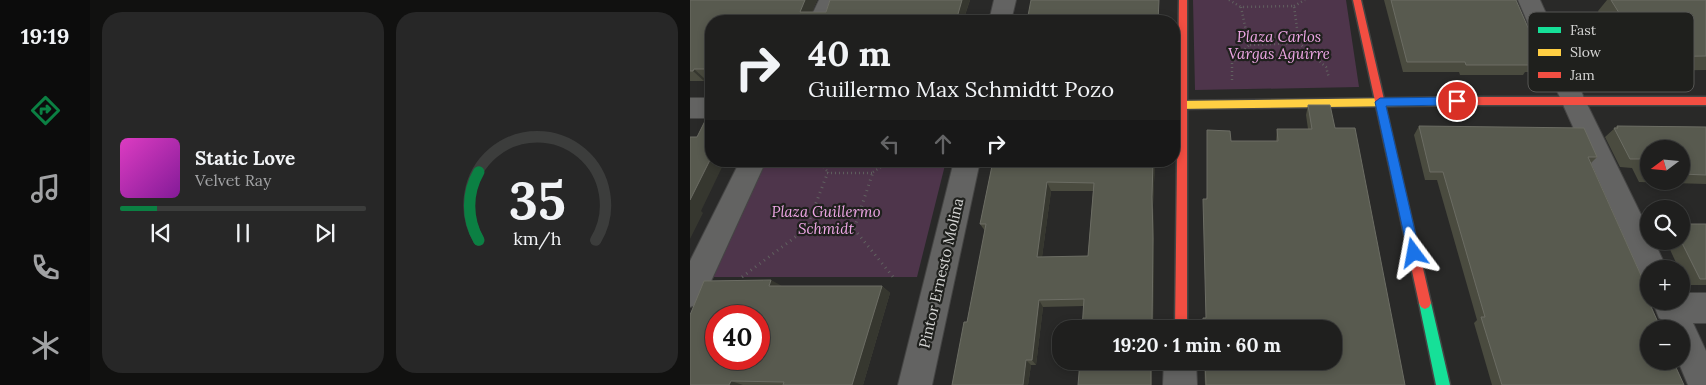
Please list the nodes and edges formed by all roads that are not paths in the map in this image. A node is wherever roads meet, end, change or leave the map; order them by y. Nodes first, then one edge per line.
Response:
1 (830, 0) edge
2 (1005, 0) edge
3 (1183, 0) edge
4 (1357, 0) edge
5 (1530, 0) edge
6 (1535, 12) edge
7 (823, 15) edge
8 (1001, 15) edge
9 (1180, 63) edge
10 (1570, 92) edge
11 (1573, 100) junction
12 (1706, 101) edge
13 (1380, 102) junction
14 (1180, 105) edge
15 (690, 108) edge
16 (705, 108) edge
17 (751, 167) edge
18 (966, 167) edge
19 (1179, 167) edge
20 (1648, 260) edge
21 (690, 293) edge
22 (1706, 308) edge
23 (1675, 317) edge
24 (1181, 320) edge
25 (1180, 370) edge
26 (916, 385) edge
27 (1180, 385) edge
28 (1443, 385) edge
29 (1705, 385) edge

1 - 7 street
2 - 8 street
3 - 9 street
4 - 13 street
5 - 6 street
10 - 11 street
11 - 12 street
11 - 13 street
11 - 20 street
13 - 14 street
13 - 28 street
15 - 16 street
17 - 21 street
18 - 26 street, Pintor Ernesto Molina
19 - 24 street
22 - 23 street
23 - 29 street
25 - 27 street

